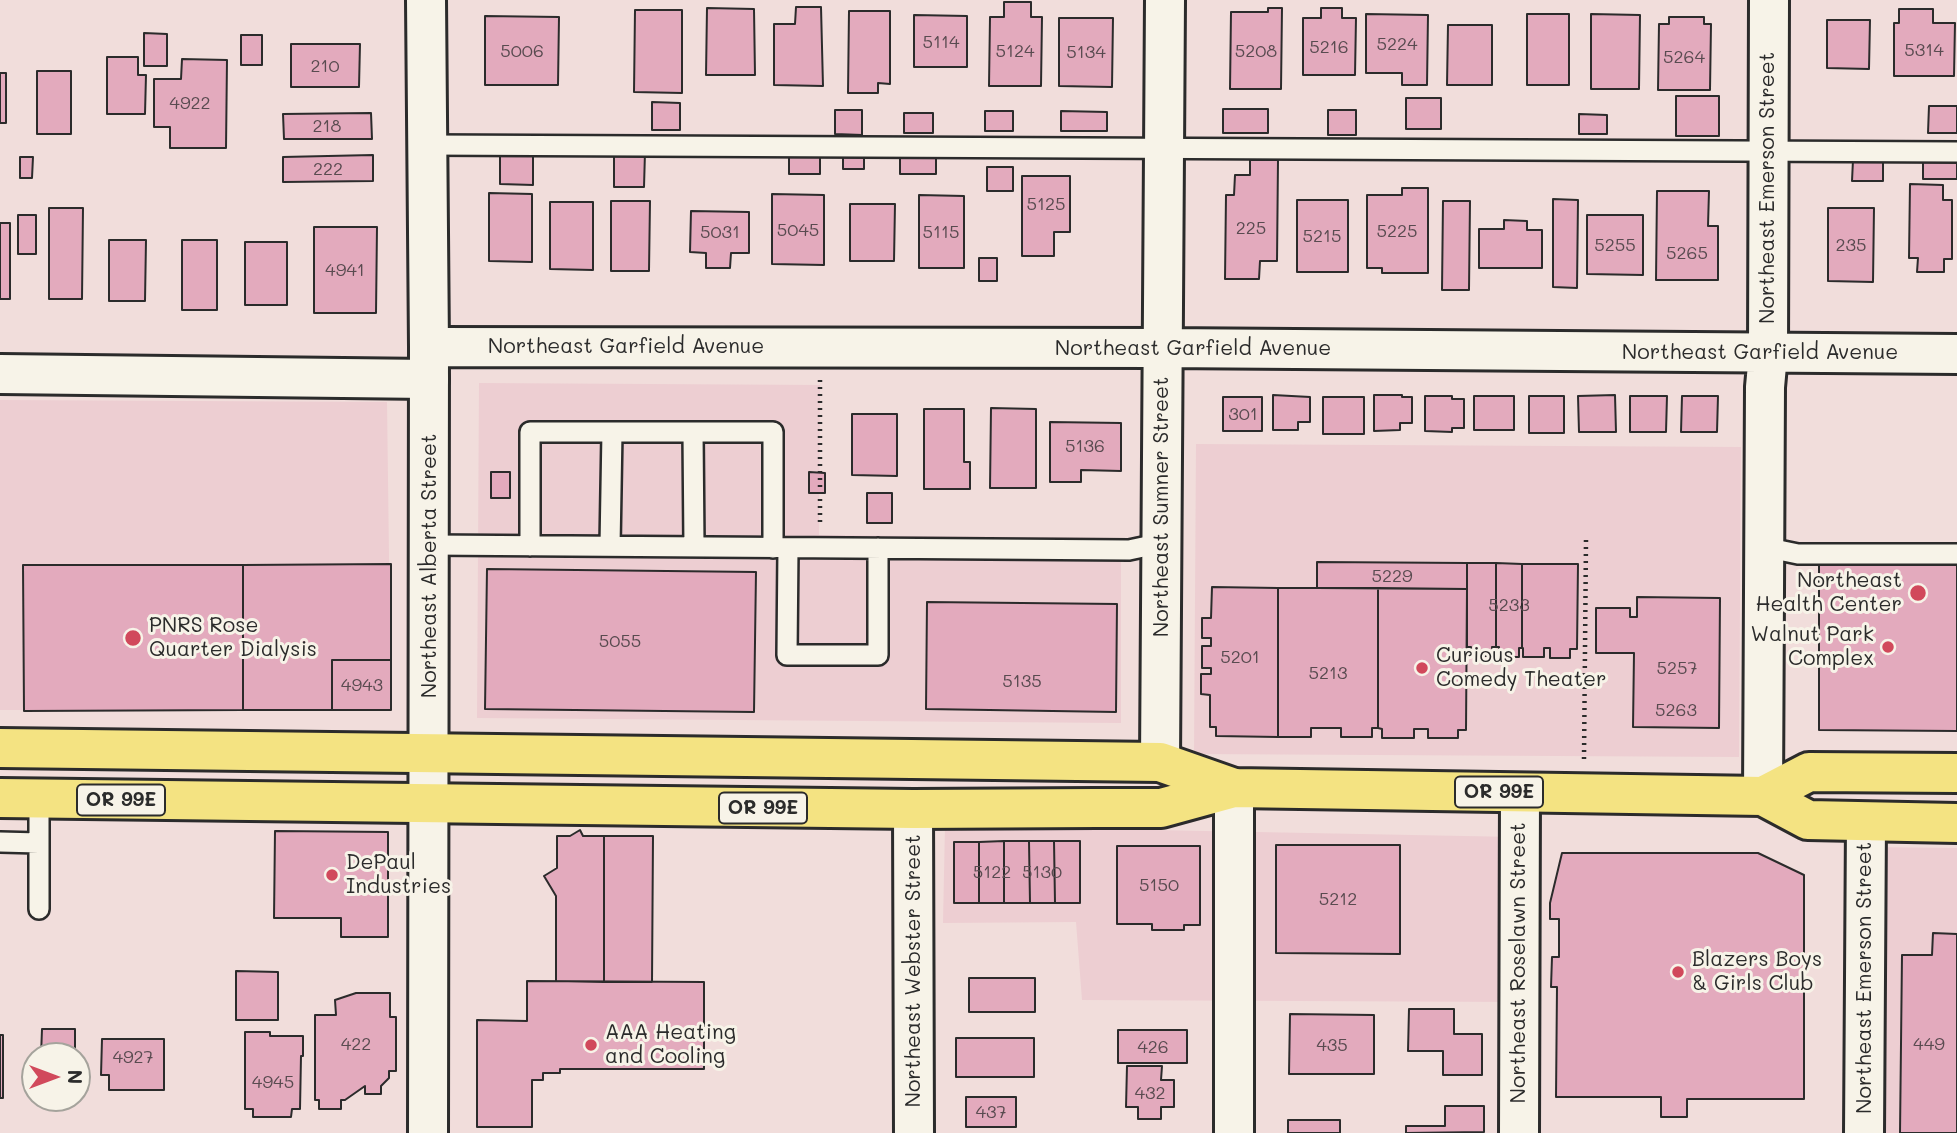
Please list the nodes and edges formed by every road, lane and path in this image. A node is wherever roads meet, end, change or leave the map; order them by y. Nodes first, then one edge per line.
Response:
1 (426, 0) edge
2 (1165, 0) edge
3 (1769, 0) edge
4 (427, 145) junction
5 (1164, 148) junction
6 (1769, 151) junction
7 (1957, 152) edge
8 (820, 348) junction
9 (1163, 348) junction
10 (1768, 354) junction
11 (1957, 354) edge
12 (429, 363) junction
13 (0, 374) edge
14 (612, 432) junction
15 (693, 432) junction
16 (773, 527) junction
17 (1586, 540) dead end
18 (1162, 543) junction
19 (429, 545) junction
20 (530, 546) junction
21 (610, 546) junction
22 (694, 547) junction
23 (1764, 547) junction
24 (780, 548) junction
25 (878, 548) junction
26 (1957, 554) edge
27 (0, 748) edge
28 (430, 754) junction
29 (1160, 762) junction
30 (1957, 774) edge
31 (1234, 788) junction
32 (1520, 793) junction
33 (1583, 794) junction
34 (1763, 796) junction
35 (0, 798) edge
36 (39, 799) junction
37 (430, 803) junction
38 (913, 809) junction
39 (1866, 822) junction
40 (1957, 823) edge
41 (0, 842) edge
42 (39, 843) junction
43 (39, 909) dead end
44 (429, 1133) edge
45 (914, 1133) edge
46 (1234, 1133) edge
47 (1519, 1133) edge
48 (1864, 1133) edge

1 - 4 street, Northeast Alberta Street
2 - 5 street, Northeast Sumner Street
3 - 6 street, Northeast Emerson Street
4 - 5 lane
4 - 12 street, Northeast Alberta Street
5 - 6 lane
5 - 9 street, Northeast Sumner Street
6 - 7 lane
6 - 10 street, Northeast Emerson Street
8 - 9 street, Northeast Garfield Avenue
8 - 12 street, Northeast Garfield Avenue
8 - 16 path
9 - 10 street, Northeast Garfield Avenue
9 - 18 street, Northeast Sumner Street
10 - 11 street, Northeast Garfield Avenue
10 - 23 street, Northeast Emerson Street
12 - 13 street, Northeast Garfield Avenue
12 - 19 street, Northeast Alberta Street
14 - 15 lane
14 - 20 lane
14 - 21 lane
15 - 16 lane
15 - 22 lane
16 - 24 lane
17 - 33 path
18 - 25 lane
18 - 29 street, Northeast Sumner Street
19 - 20 lane
19 - 28 street, Northeast Alberta Street
20 - 21 lane
21 - 22 lane
22 - 24 lane
23 - 26 lane
23 - 34 street, Northeast Emerson Street
24 - 25 lane
24 - 25 lane
27 - 28 main road, OR 99E
28 - 29 main road, OR 99E
28 - 37 street, Northeast Alberta Street
29 - 31 main road, OR 99E
30 - 34 main road, OR 99E
31 - 32 main road, OR 99E
31 - 38 main road, OR 99E
31 - 46 street
32 - 33 main road, OR 99E
32 - 47 street, Northeast Roselawn Street
33 - 34 main road, OR 99E
34 - 39 main road, OR 99E
35 - 36 main road, OR 99E
36 - 37 main road, OR 99E
36 - 42 lane
37 - 38 main road, OR 99E
37 - 44 street, Northeast Alberta Street
38 - 45 street, Northeast Webster Street
39 - 40 main road, OR 99E
39 - 48 street, Northeast Emerson Street
41 - 42 lane
42 - 43 lane

